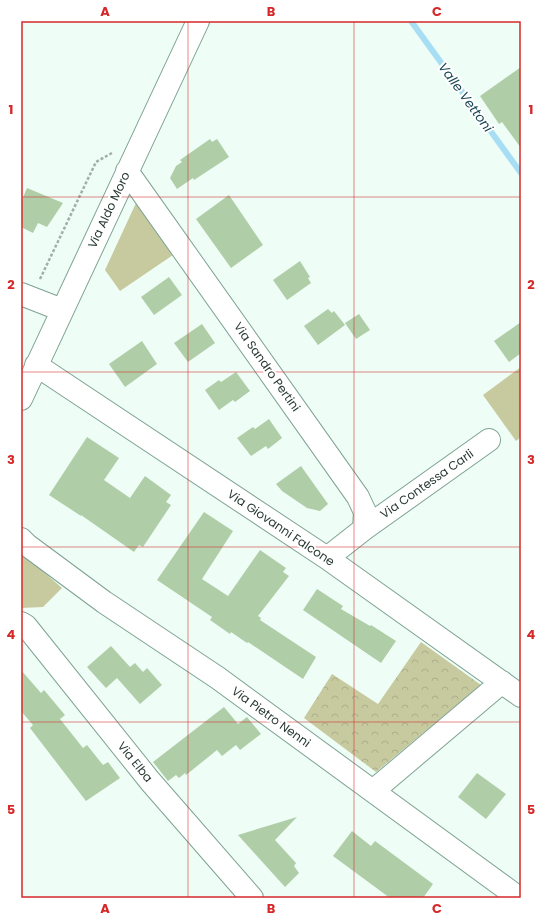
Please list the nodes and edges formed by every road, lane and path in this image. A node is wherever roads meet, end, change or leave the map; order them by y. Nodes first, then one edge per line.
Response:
1 (198, 21) edge
2 (116, 151) dead end
3 (127, 171) junction
4 (26, 296) edge
5 (62, 310) junction
6 (36, 365) junction
7 (21, 399) edge
8 (489, 440) dead end
9 (364, 529) junction
10 (21, 539) edge
11 (327, 558) junction
12 (21, 623) edge
13 (502, 682) junction
14 (521, 696) edge
15 (373, 791) junction
16 (252, 898) edge
17 (519, 898) edge

1 - 3 street, Via Aldo Moro
2 - 4 path
3 - 5 street, Via Aldo Moro
3 - 9 street, Via Sandro Pertini
4 - 5 street
5 - 6 street, Via Aldo Moro
6 - 7 street, Via Aldo Moro
6 - 11 street, Via Giovanni Falcone
8 - 9 street, Via Contessa Carli
9 - 11 street
10 - 15 street, Via Pietro Nenni
11 - 13 street, Via Giovanni Falcone
12 - 16 street, Via Elba
13 - 14 street, Via Giovanni Falcone
13 - 15 street
15 - 17 street, Via Pietro Nenni

